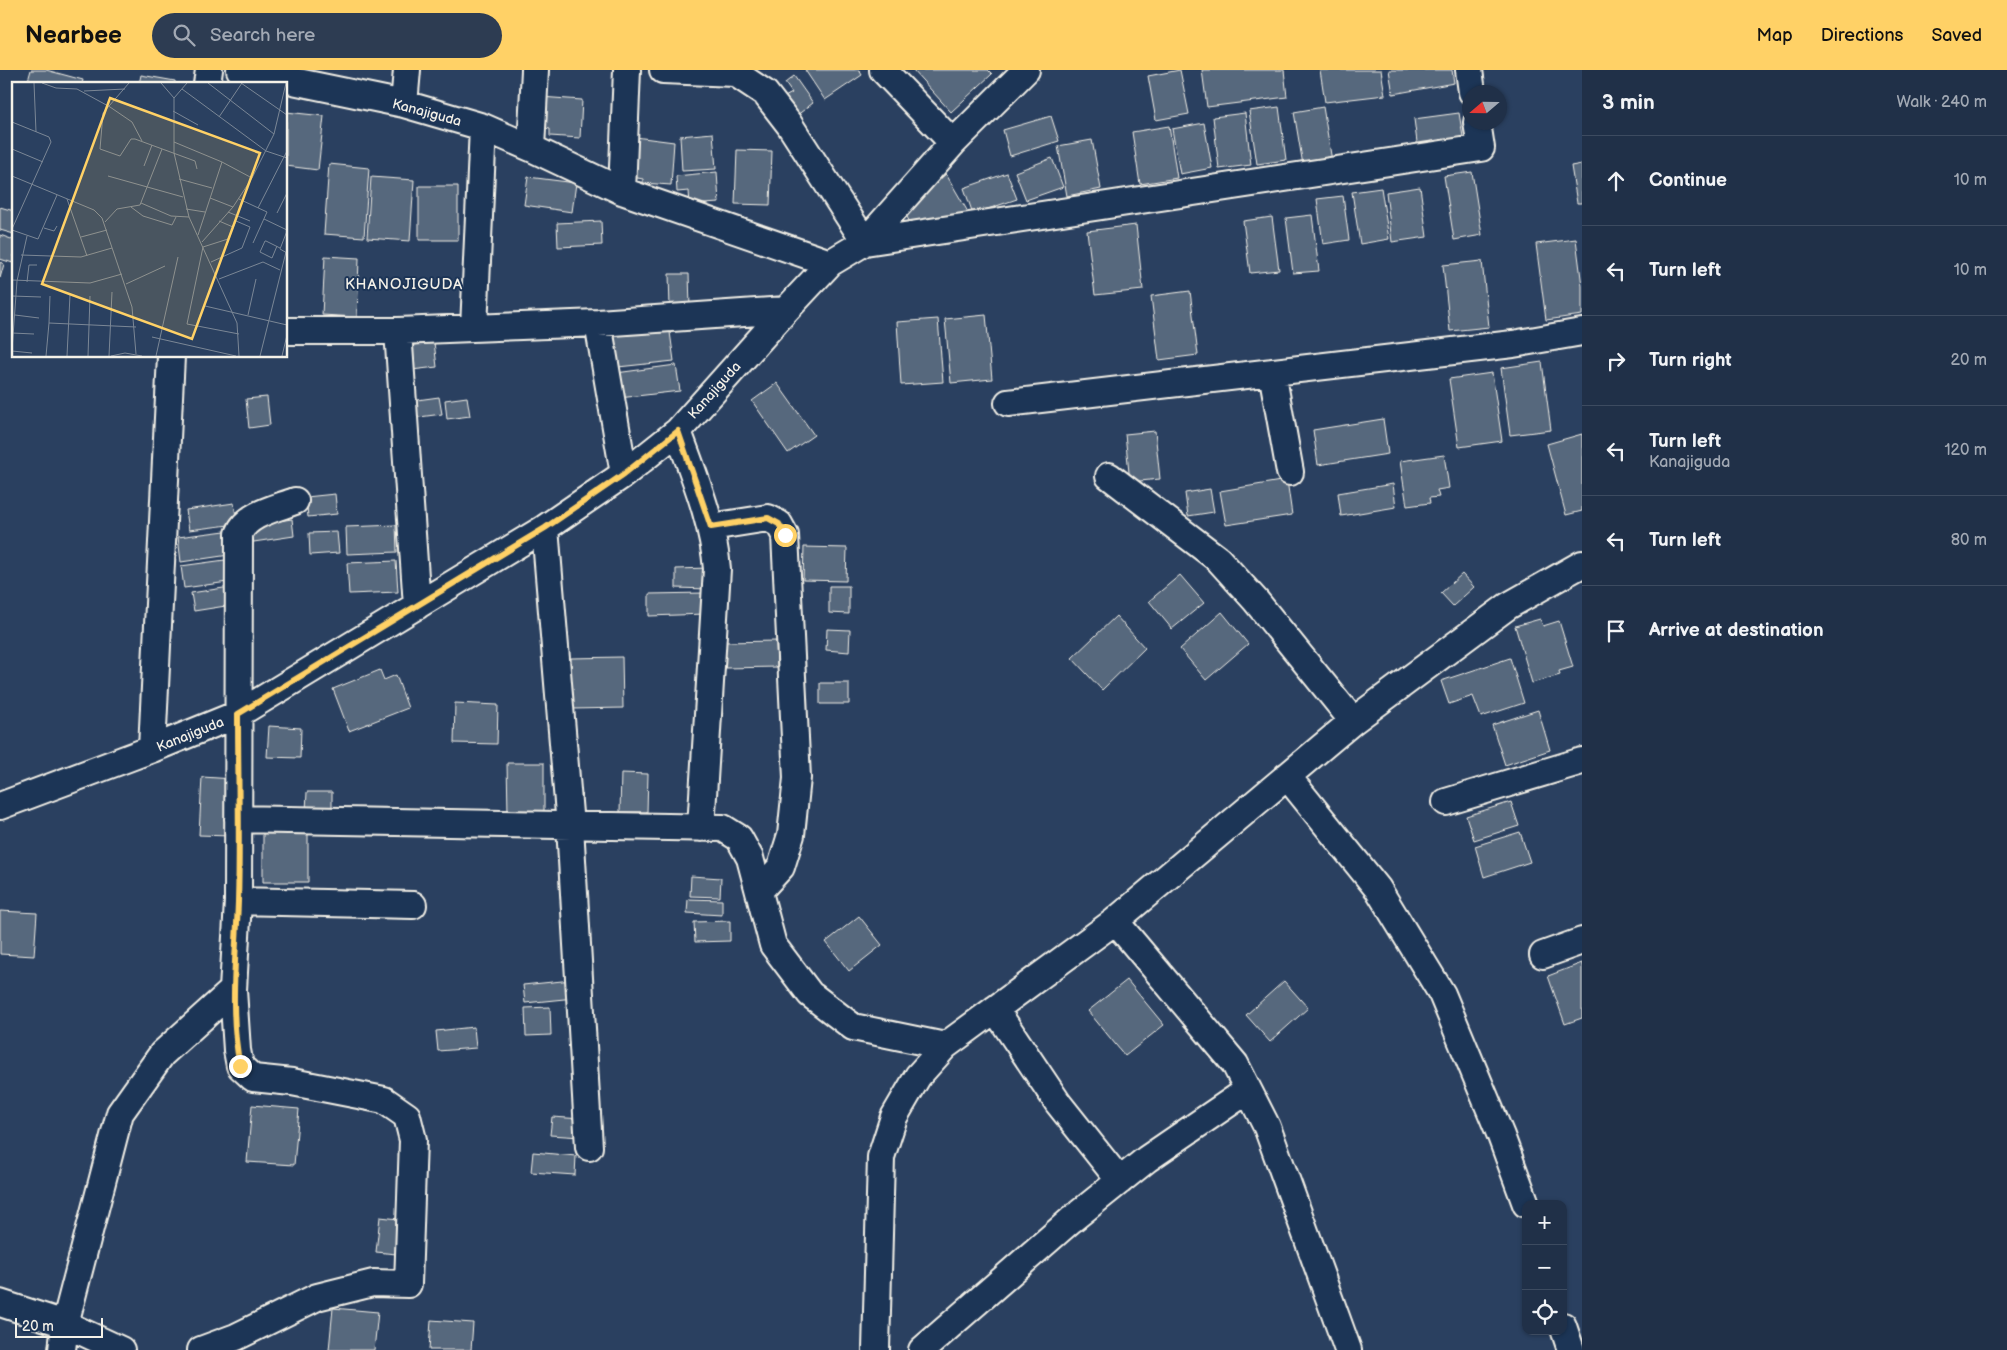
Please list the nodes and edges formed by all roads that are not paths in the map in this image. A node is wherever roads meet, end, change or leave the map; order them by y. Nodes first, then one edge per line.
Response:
1 (240, 70) edge
2 (407, 70) edge
3 (535, 70) edge
4 (627, 70) edge
5 (663, 70) edge
6 (882, 70) edge
7 (1026, 70) edge
8 (1469, 70) edge
9 (1471, 85) edge
10 (404, 104) junction
11 (483, 127) junction
12 (1478, 130) edge
13 (953, 143) junction
14 (531, 148) junction
15 (622, 191) junction
16 (865, 242) junction
17 (830, 262) junction
18 (786, 310) junction
19 (598, 323) junction
20 (474, 328) junction
21 (288, 331) edge
22 (398, 331) junction
23 (1582, 332) edge
24 (171, 358) edge
25 (1272, 372) junction
26 (1008, 404) dead end
27 (678, 431) junction
28 (1290, 472) dead end
29 (624, 474) junction
30 (1109, 476) dead end
31 (295, 501) dead end
32 (711, 527) junction
33 (545, 528) junction
34 (1582, 564) edge
35 (417, 606) junction
36 (238, 714) junction
37 (1353, 721) junction
38 (152, 749) junction
39 (1582, 761) edge
40 (1287, 776) junction
41 (1446, 802) dead end
42 (0, 806) edge
43 (238, 819) junction
44 (570, 826) junction
45 (701, 828) junction
46 (759, 891) junction
47 (238, 901) junction
48 (413, 905) dead end
49 (1115, 922) junction
50 (1582, 941) edge
51 (1543, 955) dead end
52 (233, 990) junction
53 (995, 1009) junction
54 (945, 1046) junction
55 (1248, 1090) junction
56 (589, 1147) dead end
57 (1120, 1182) junction
58 (1525, 1200) edge
59 (0, 1303) edge
60 (65, 1324) junction
61 (1566, 1335) edge
62 (62, 1350) edge
63 (121, 1350) edge
64 (201, 1350) edge
65 (876, 1350) edge
66 (922, 1350) edge
67 (1348, 1350) edge
68 (1570, 1350) edge

1 - 10 street, Kanajiguda
2 - 10 street
3 - 14 street
4 - 15 street
5 - 16 street
6 - 13 street
7 - 13 street, Kanajiguda
8 - 9 street
10 - 11 street, Kanajiguda
11 - 14 street, Kanajiguda
11 - 20 street
12 - 16 street
13 - 16 street, Kanajiguda
14 - 15 street, Kanajiguda
15 - 17 street, Kanajiguda
16 - 17 street, Kanajiguda
17 - 18 street, Kanajiguda
18 - 19 street
18 - 27 street, Kanajiguda
19 - 20 street
19 - 29 street
20 - 22 street
21 - 22 street
22 - 35 street
23 - 25 street
24 - 38 street
25 - 26 street
25 - 28 street
27 - 29 street, Kanajiguda
27 - 32 street
29 - 33 street, Kanajiguda
30 - 37 street
31 - 36 street
32 - 45 street
32 - 46 street
33 - 35 street, Kanajiguda
33 - 44 street
34 - 37 street
35 - 36 street, Kanajiguda
36 - 38 street, Kanajiguda
36 - 43 street
37 - 40 street
38 - 42 street, Kanajiguda
39 - 41 street
40 - 49 street
40 - 58 street
43 - 44 street
43 - 47 street
44 - 45 street
44 - 56 street
45 - 46 street
46 - 54 street
47 - 48 street
47 - 52 street
49 - 53 street
49 - 55 street
50 - 51 street
52 - 60 street
52 - 64 street
53 - 54 street
53 - 57 street
54 - 65 street
55 - 57 street
55 - 67 street
57 - 66 street
59 - 60 street
60 - 62 street
60 - 63 street
61 - 68 street

